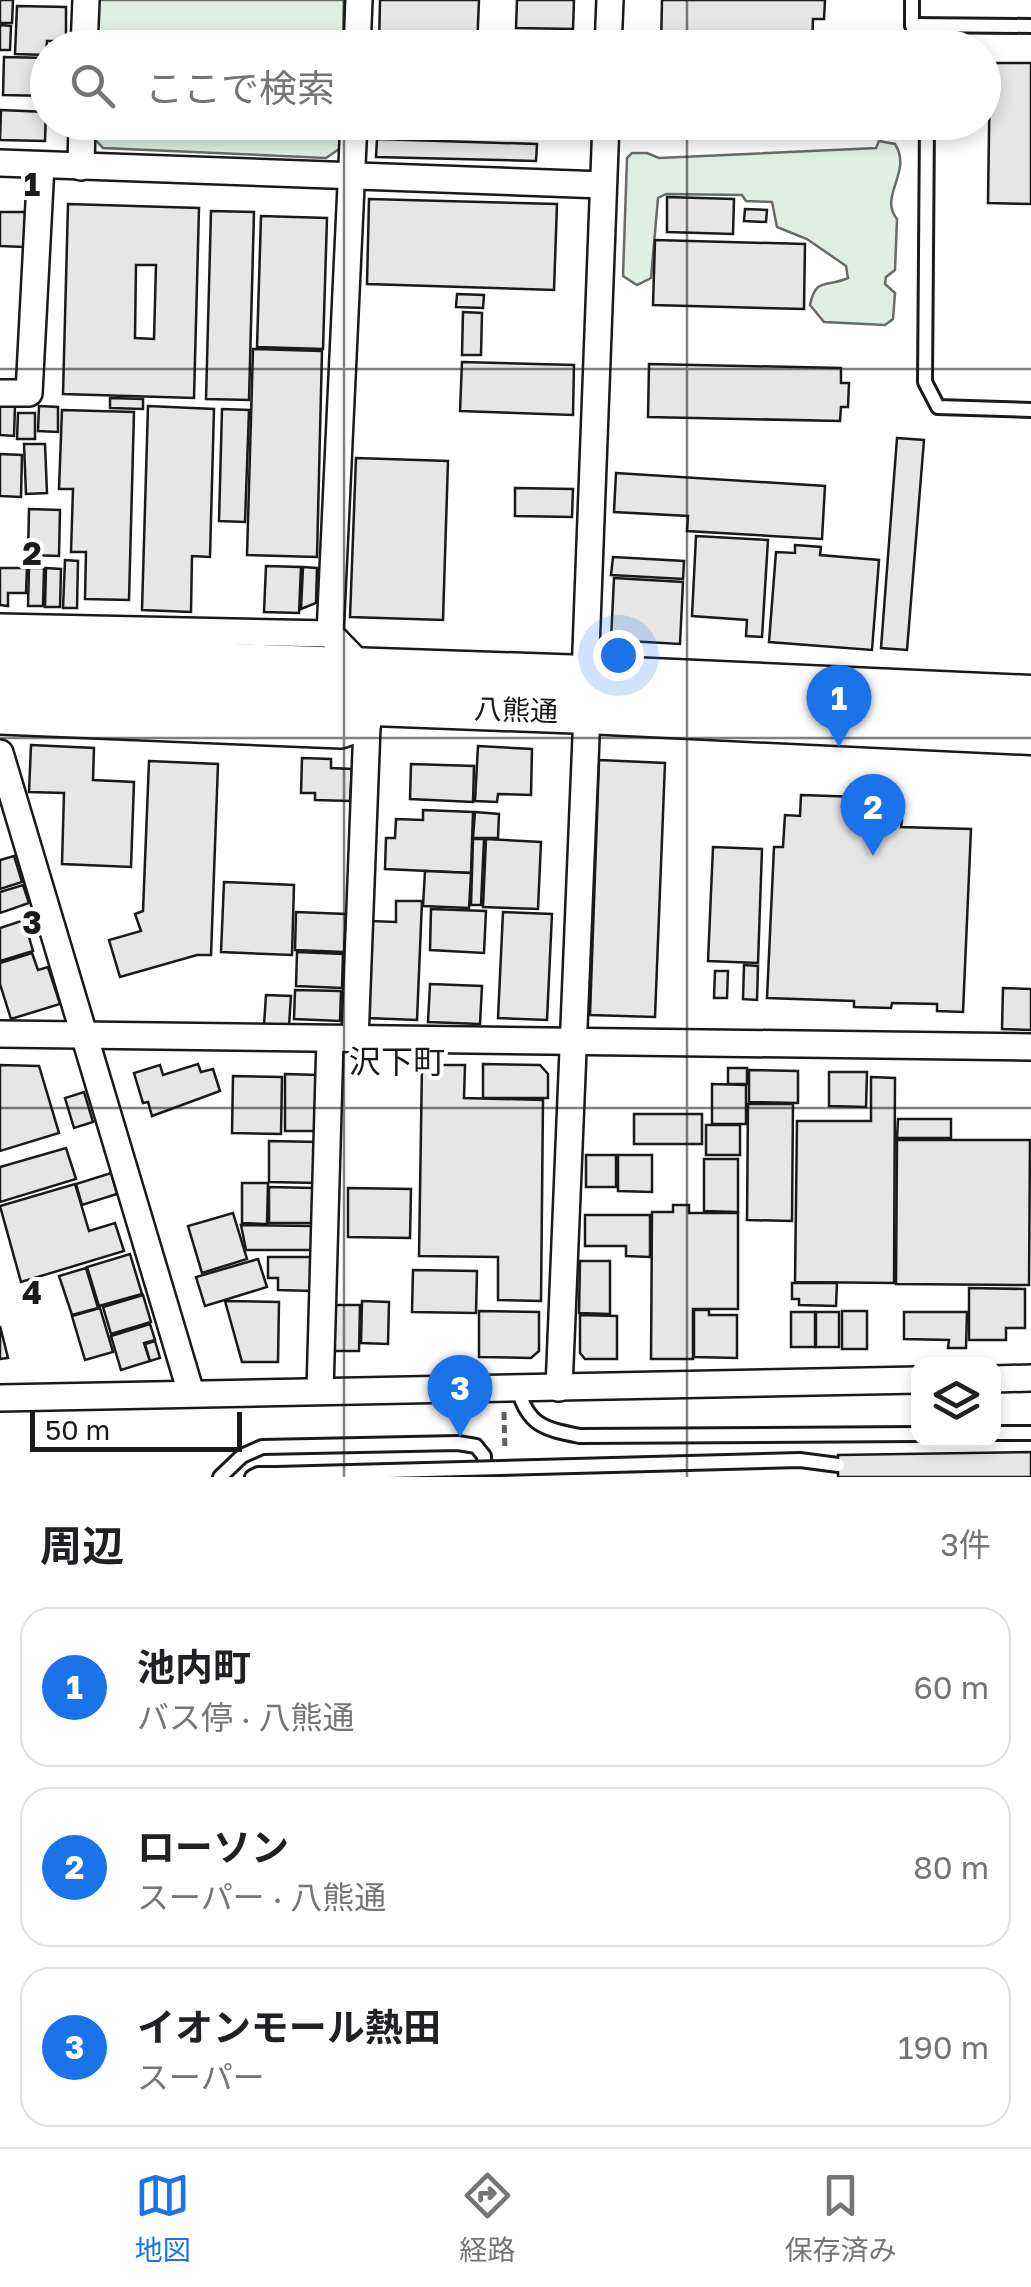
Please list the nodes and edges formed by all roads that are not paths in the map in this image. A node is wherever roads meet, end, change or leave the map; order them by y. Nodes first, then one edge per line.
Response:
1 (86, 0) edge
2 (359, 0) edge
3 (610, 0) edge
4 (912, 0) edge
5 (912, 25) junction
6 (1031, 26) edge
7 (85, 30) edge
8 (358, 30) edge
9 (609, 30) edge
10 (913, 30) edge
11 (82, 140) edge
12 (353, 140) edge
13 (605, 140) edge
14 (927, 140) edge
15 (0, 162) edge
16 (41, 164) junction
17 (81, 166) junction
18 (351, 178) junction
19 (603, 185) junction
20 (0, 393) edge
21 (1031, 410) edge
22 (0, 627) edge
23 (330, 634) junction
24 (0, 656) edge
25 (307, 684) junction
26 (0, 691) edge
27 (586, 694) junction
28 (1031, 696) edge
29 (367, 700) junction
30 (0, 722) edge
31 (1031, 734) edge
32 (0, 753) edge
33 (0, 1034) edge
34 (86, 1036) junction
35 (343, 1040) junction
36 (574, 1043) junction
37 (1031, 1047) edge
38 (1031, 1378) edge
39 (1001, 1379) edge
40 (911, 1380) edge
41 (559, 1388) junction
42 (510, 1389) junction
43 (320, 1391) junction
44 (191, 1392) junction
45 (0, 1398) edge
46 (1001, 1433) edge
47 (1031, 1433) edge
48 (911, 1434) edge
49 (838, 1466) dead end
50 (220, 1477) edge
51 (252, 1477) edge
52 (485, 1477) edge

1 - 7 street
2 - 8 street
3 - 9 street
4 - 5 lane
5 - 6 lane
5 - 10 lane
11 - 17 street
12 - 18 street
13 - 19 street
14 - 21 lane
15 - 16 street
16 - 17 street
16 - 20 street
17 - 18 street
18 - 19 street
18 - 23 street
19 - 27 street
22 - 23 street
23 - 29 street
24 - 25 main road, 八熊通
25 - 26 main road, 八熊通
25 - 29 main road, 八熊通
27 - 28 main road, 八熊通
27 - 29 main road, 八熊通
27 - 31 main road, 八熊通
27 - 36 street
29 - 30 street
29 - 35 street
32 - 34 street
33 - 34 street
34 - 35 street
34 - 44 street
35 - 36 street
35 - 43 street
36 - 37 street
36 - 41 street
38 - 39 street
40 - 41 street
41 - 42 street
42 - 43 street
42 - 48 lane
43 - 44 street
44 - 45 street
46 - 47 lane
49 - 51 lane, bridge
50 - 52 lane

